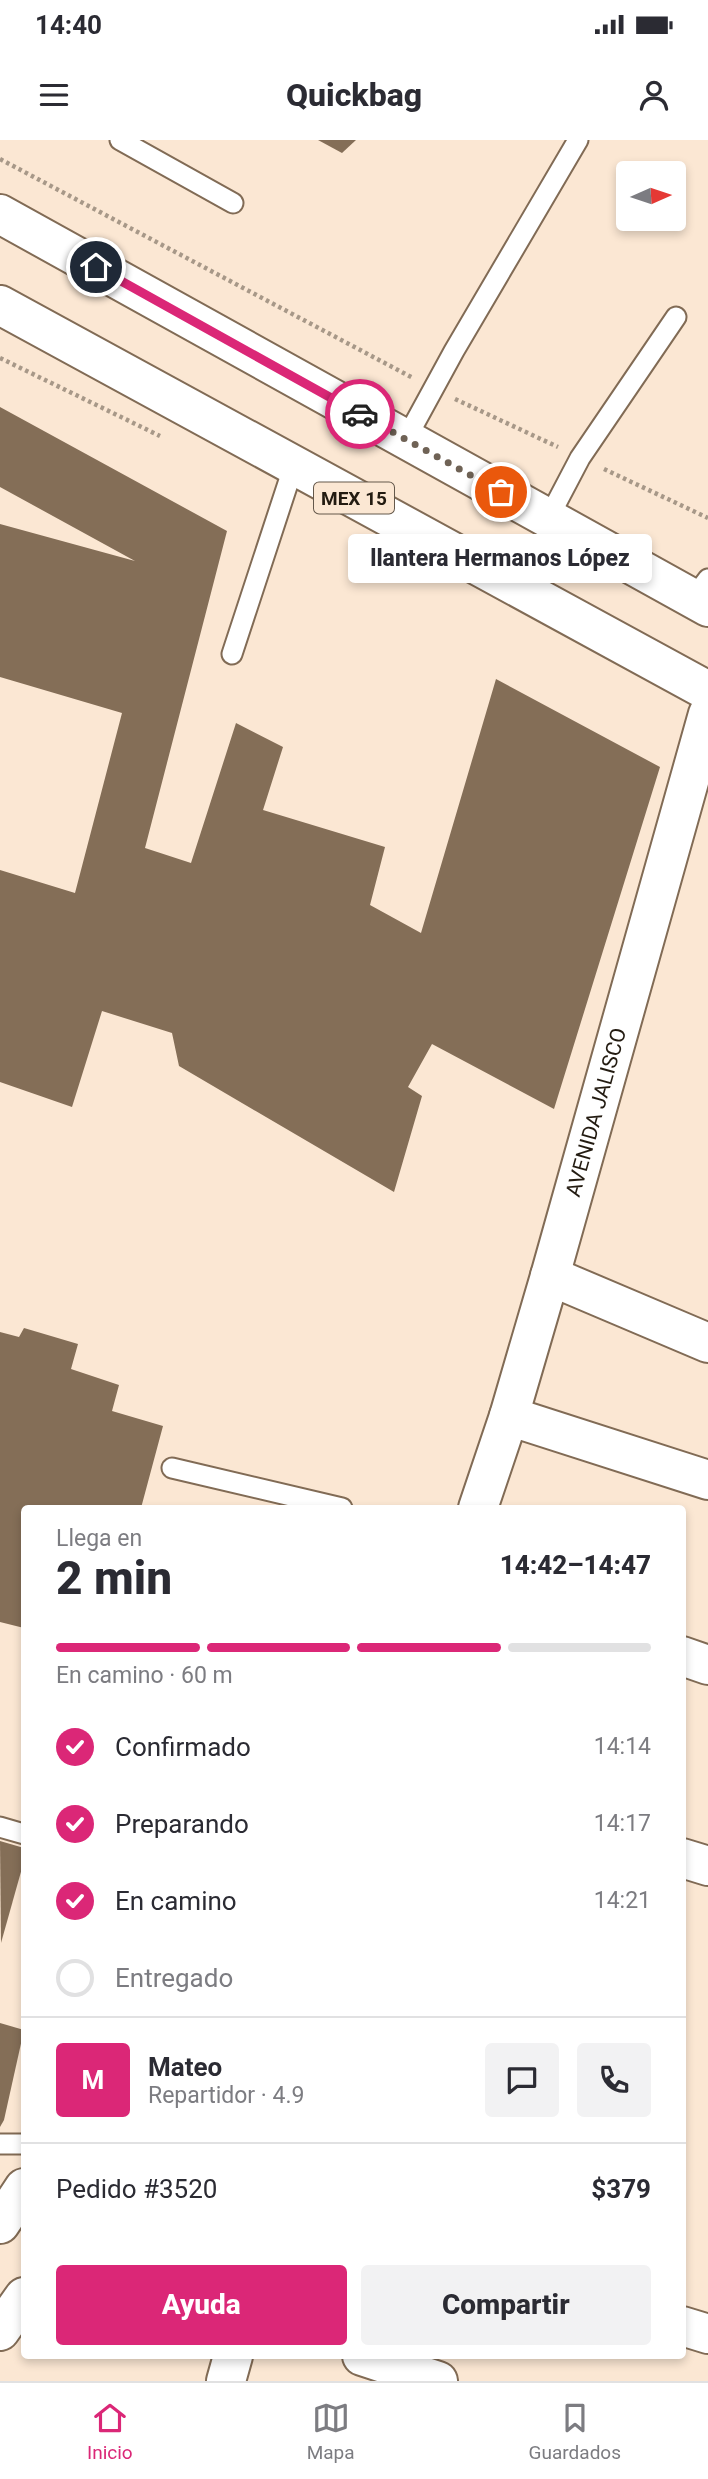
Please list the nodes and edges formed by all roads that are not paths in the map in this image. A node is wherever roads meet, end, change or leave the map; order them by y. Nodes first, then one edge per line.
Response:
1 (120, 140) edge
2 (578, 140) edge
3 (233, 203) dead end
4 (0, 214) edge
5 (0, 305) edge
6 (676, 317) dead end
7 (406, 439) junction
8 (294, 465) junction
9 (548, 519) junction
10 (703, 595) edge
11 (232, 654) dead end
12 (708, 691) edge
13 (708, 714) edge
14 (550, 1276) junction
15 (708, 1343) edge
16 (509, 1416) junction
17 (172, 1468) dead end
18 (708, 1480) edge
19 (329, 1505) edge
20 (479, 1505) edge
21 (686, 1657) edge
22 (708, 1665) edge
23 (0, 1827) edge
24 (21, 1833) edge
25 (686, 1859) edge
26 (708, 1866) edge
27 (0, 2144) edge
28 (21, 2144) edge
29 (21, 2193) edge
30 (0, 2224) edge
31 (21, 2301) edge
32 (686, 2327) edge
33 (0, 2331) edge
34 (708, 2334) edge
35 (232, 2359) edge
36 (371, 2359) edge
37 (226, 2381) edge
38 (438, 2381) edge

1 - 3 lane
2 - 7 lane
4 - 7 main road
5 - 8 main road, MEX 15
6 - 9 lane
7 - 9 main road
8 - 11 lane
8 - 12 main road, MEX 15
9 - 10 main road
13 - 14 main road, AVENIDA JALISCO
14 - 15 main road
14 - 16 main road, AVENIDA JALISCO
16 - 18 main road
16 - 20 main road, AVENIDA JALISCO
17 - 19 lane
21 - 22 main road
23 - 24 lane
25 - 26 main road
27 - 28 lane
29 - 30 main road
31 - 33 main road
32 - 34 main road
35 - 37 main road
36 - 38 main road

